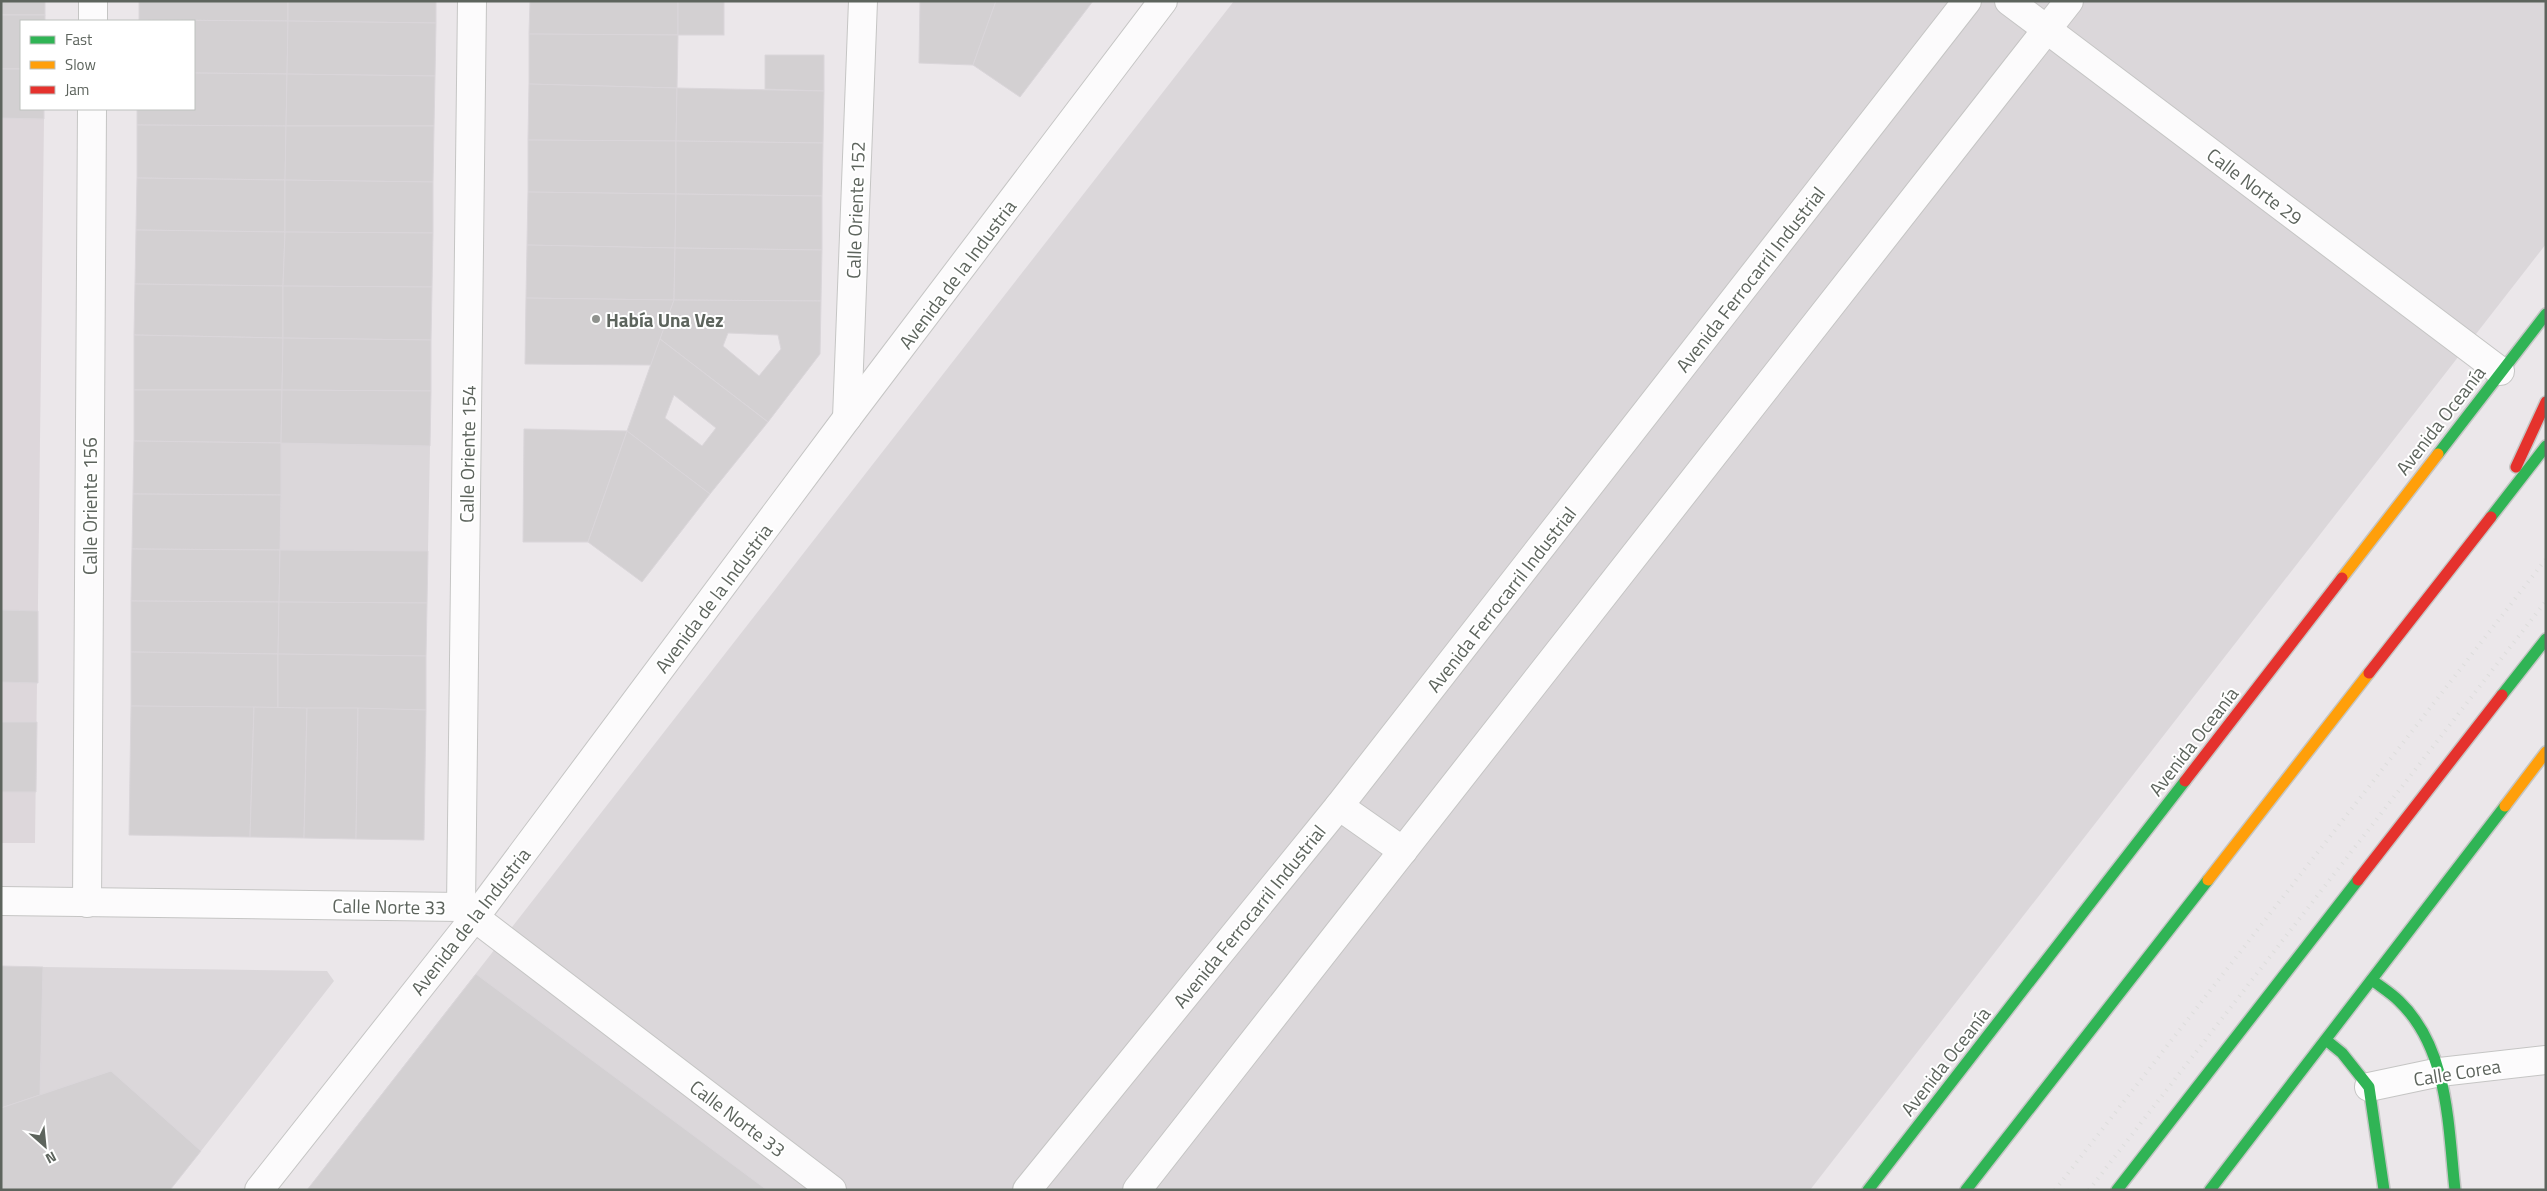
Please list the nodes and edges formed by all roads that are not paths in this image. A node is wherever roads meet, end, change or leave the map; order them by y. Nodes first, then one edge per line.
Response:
1 (93, 1) edge
2 (472, 1) edge
3 (863, 1) edge
4 (1163, 1) edge
5 (1967, 1) edge
6 (2009, 1) edge
7 (2069, 1) edge
8 (93, 20) edge
9 (2048, 30) junction
10 (92, 110) edge
11 (2546, 314) edge
12 (2500, 372) junction
13 (2546, 402) edge
14 (847, 418) junction
15 (2546, 446) edge
16 (2495, 511) junction
17 (2546, 639) edge
18 (2546, 752) edge
19 (1339, 806) junction
20 (1403, 851) junction
21 (1, 901) edge
22 (87, 902) junction
23 (468, 912) junction
24 (2372, 980) junction
25 (2326, 1040) junction
26 (2546, 1060) edge
27 (2440, 1072) junction
28 (2369, 1087) junction
29 (259, 1190) edge
30 (832, 1190) edge
31 (1027, 1190) edge
32 (1138, 1190) edge
33 (1868, 1190) edge
34 (1966, 1190) edge
35 (2117, 1190) edge
36 (2210, 1190) edge
37 (2384, 1190) edge
38 (2455, 1190) edge

1 - 8 street
2 - 23 street, Calle Oriente 154
3 - 14 street, Calle Oriente 152
4 - 14 street, Avenida de la Industria
5 - 19 street, Avenida Ferrocarril Industrial
6 - 9 street, Calle Norte 29
7 - 9 street
9 - 12 street, Calle Norte 29
9 - 20 street
10 - 22 street, Calle Oriente 156
11 - 12 main road, Avenida Oceanía
12 - 33 main road, Avenida Oceanía
13 - 16 main road
14 - 23 street, Avenida de la Industria
15 - 16 main road
16 - 34 main road
17 - 35 main road
18 - 24 main road
19 - 20 street
19 - 31 street, Avenida Ferrocarril Industrial
20 - 32 street
21 - 22 street, Calle Norte 33
22 - 23 street, Calle Norte 33
23 - 29 street, Avenida de la Industria
23 - 30 street, Calle Norte 33
24 - 25 main road
24 - 27 main road
25 - 28 main road
25 - 36 main road
26 - 27 street, Calle Corea
27 - 28 street, Calle Corea
27 - 38 main road
28 - 37 main road

